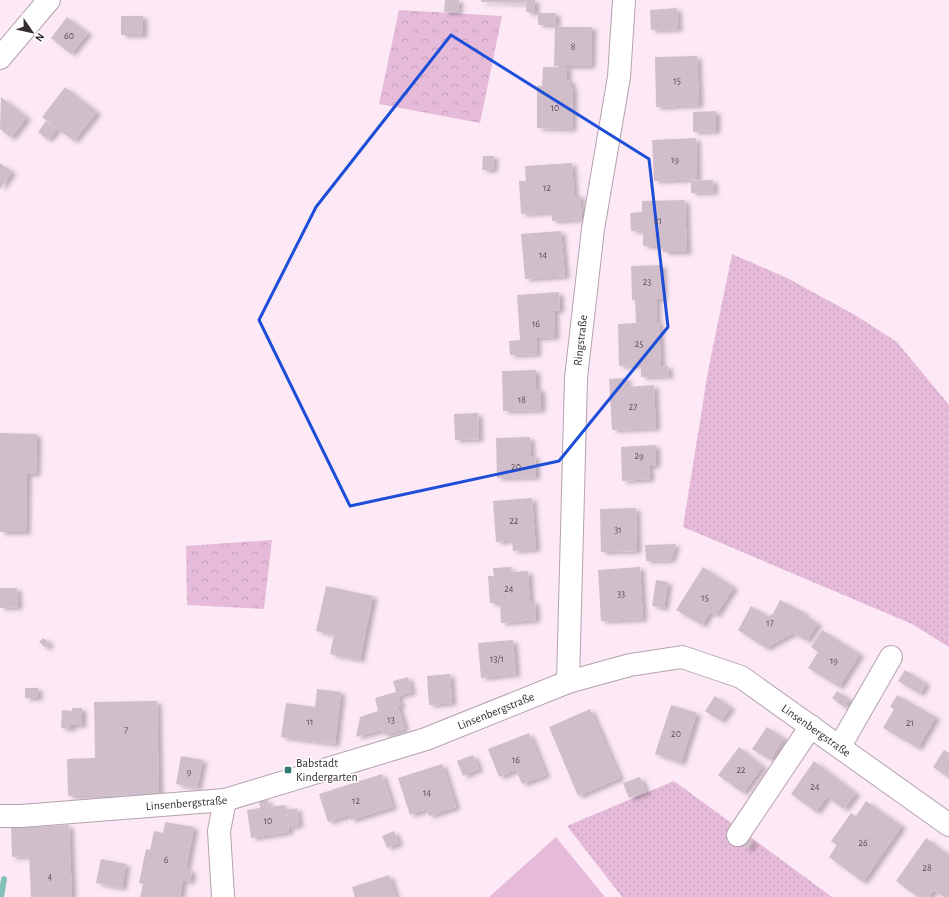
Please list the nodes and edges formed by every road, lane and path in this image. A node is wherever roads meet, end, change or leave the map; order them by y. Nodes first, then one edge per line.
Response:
1 (49, 0) edge
2 (624, 0) edge
3 (0, 58) edge
4 (891, 657) dead end
5 (568, 682) junction
6 (811, 726) junction
7 (840, 746) junction
8 (225, 800) junction
9 (0, 816) edge
10 (949, 825) edge
11 (738, 836) dead end
12 (223, 897) edge

1 - 3 street
2 - 5 street, Ringstraße
4 - 7 street
5 - 6 street, Linsenbergstraße
5 - 8 street, Linsenbergstraße
6 - 7 street, Linsenbergstraße
6 - 11 street
7 - 10 street, Linsenbergstraße
8 - 9 street, Linsenbergstraße
8 - 12 street

